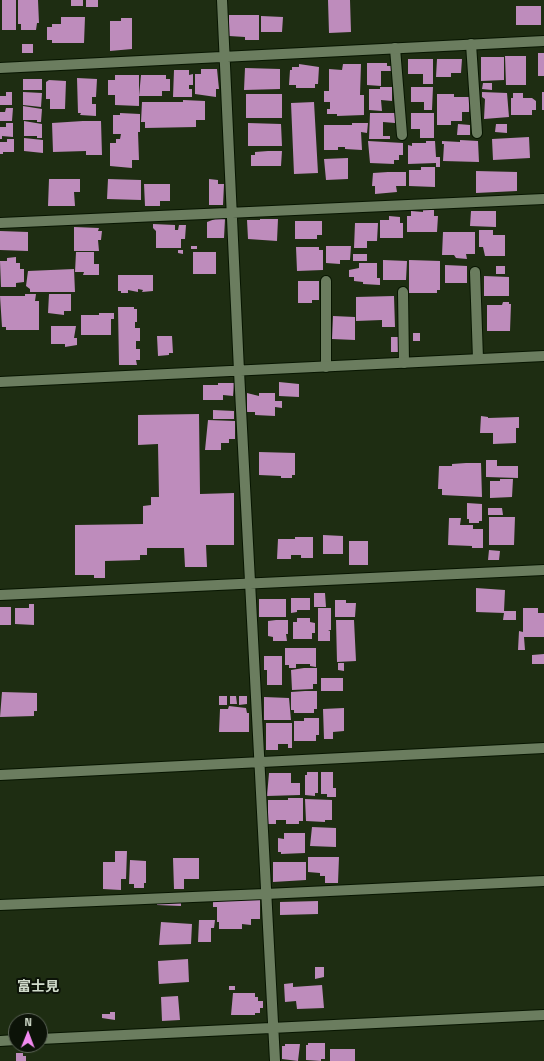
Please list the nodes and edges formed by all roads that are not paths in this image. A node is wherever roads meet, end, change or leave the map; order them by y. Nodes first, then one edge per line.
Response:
1 (222, 0) edge
2 (544, 41) edge
3 (471, 44) junction
4 (396, 48) junction
5 (224, 56) junction
6 (0, 68) edge
7 (477, 133) dead end
8 (402, 135) dead end
9 (544, 199) edge
10 (232, 213) junction
11 (0, 223) edge
12 (475, 272) dead end
13 (326, 281) dead end
14 (403, 292) dead end
15 (544, 356) edge
16 (478, 359) junction
17 (404, 363) junction
18 (326, 367) junction
19 (239, 371) junction
20 (0, 382) edge
21 (544, 570) edge
22 (250, 583) junction
23 (0, 595) edge
24 (544, 748) edge
25 (259, 762) junction
26 (0, 775) edge
27 (544, 881) edge
28 (265, 894) junction
29 (0, 905) edge
30 (544, 1015) edge
31 (274, 1027) junction
32 (48, 1039) edge
33 (275, 1061) edge

1 - 5 street
2 - 3 street
3 - 4 street
3 - 7 street
4 - 5 street
4 - 8 street
5 - 6 street
5 - 10 street
9 - 10 street
10 - 11 street
10 - 19 street
12 - 16 street
13 - 18 street
14 - 17 street
15 - 16 street
16 - 17 street
17 - 18 street
18 - 19 street
19 - 20 street
19 - 22 street
21 - 22 street
22 - 23 street
22 - 25 street
24 - 25 street
25 - 26 street
25 - 28 street
27 - 28 street
28 - 29 street
28 - 31 street
30 - 31 street
31 - 32 street
31 - 33 street

